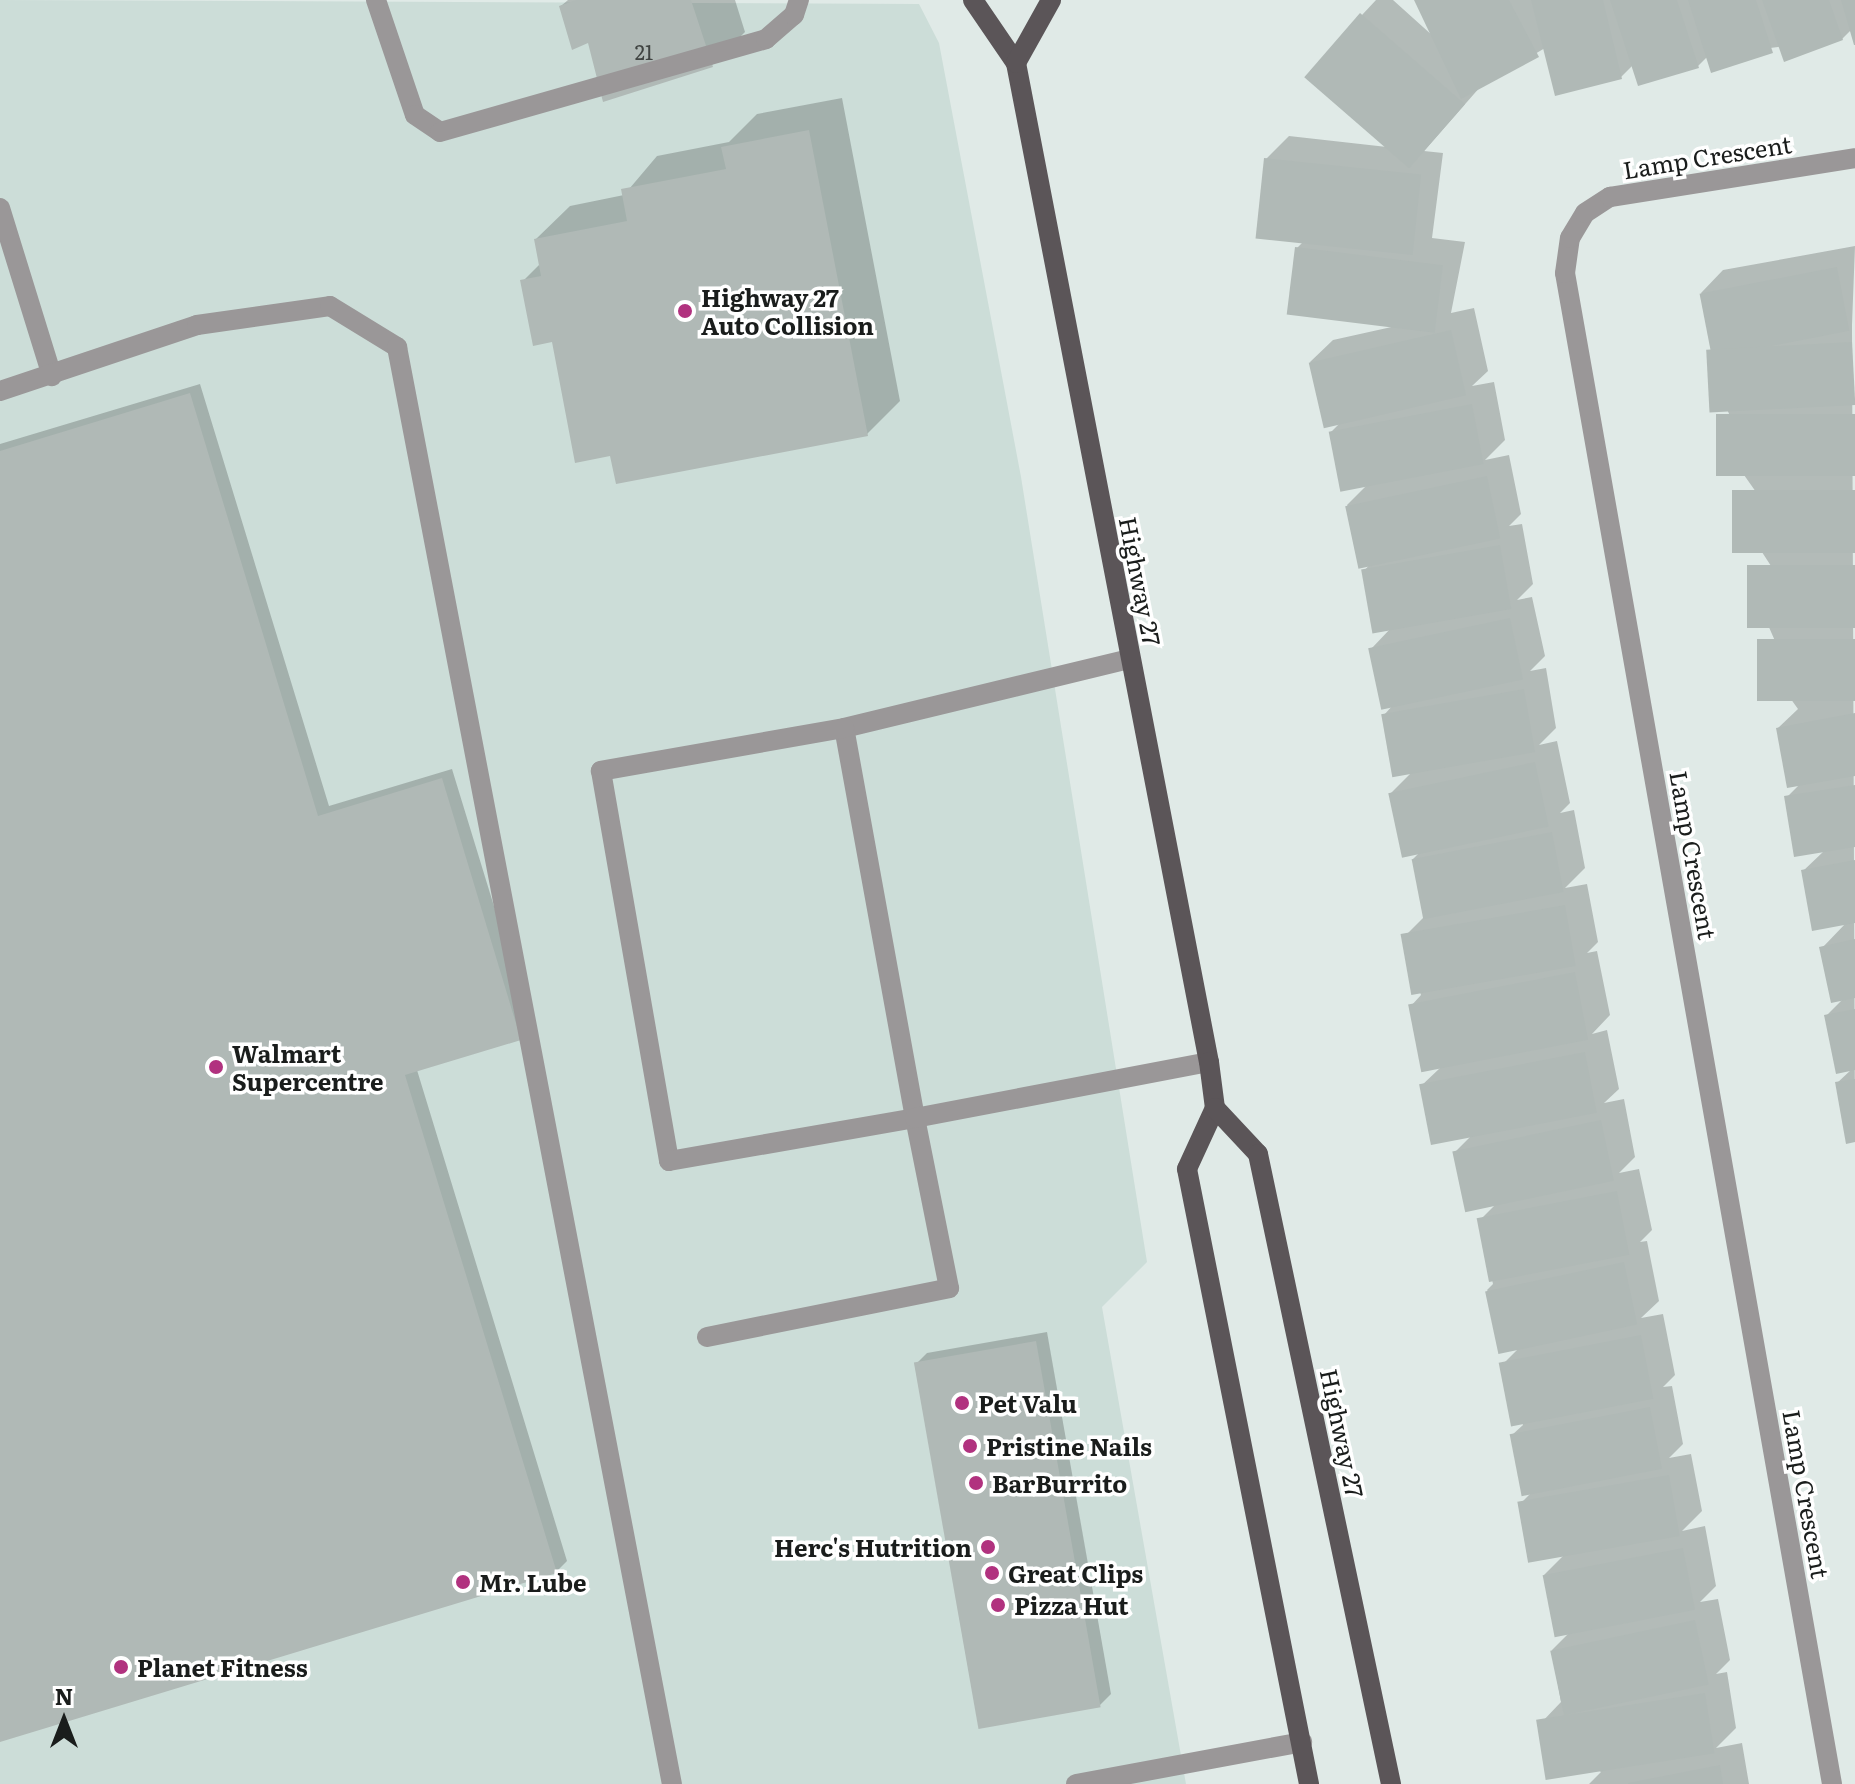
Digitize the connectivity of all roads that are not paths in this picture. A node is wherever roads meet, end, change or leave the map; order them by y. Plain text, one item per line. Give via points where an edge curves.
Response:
1 (376, 0) edge
2 (799, 0) edge
3 (973, 0) edge
4 (1051, 0) edge
5 (1016, 63) junction
6 (1855, 158) edge
7 (0, 208) edge
8 (52, 376) junction
9 (0, 391) edge
10 (1130, 659) junction
11 (844, 728) junction
12 (1209, 1062) junction
13 (1215, 1108) junction
14 (915, 1118) junction
15 (707, 1337) dead end
16 (1302, 1742) junction
17 (672, 1784) edge
18 (1076, 1784) edge
19 (1309, 1784) edge
20 (1391, 1784) edge
21 (1832, 1784) edge

1 - 2 street via 415,115 440,132 766,39 794,15
3 - 5 main road, Highway 27
4 - 5 main road
5 - 10 main road, Highway 27
6 - 21 street, Lamp Crescent via 1610,197 1585,213 1570,238 1565,273
7 - 8 street
8 - 9 street
8 - 17 street via 197,325 330,306 397,347
10 - 11 street
10 - 12 main road, Highway 27
11 - 14 street
11 - 14 street via 601,771 669,1161
12 - 13 main road, Highway 27
12 - 14 street
13 - 16 main road via 1187,1169
13 - 20 main road, Highway 27 via 1258,1154
14 - 15 street via 949,1288
16 - 18 street
16 - 19 main road

